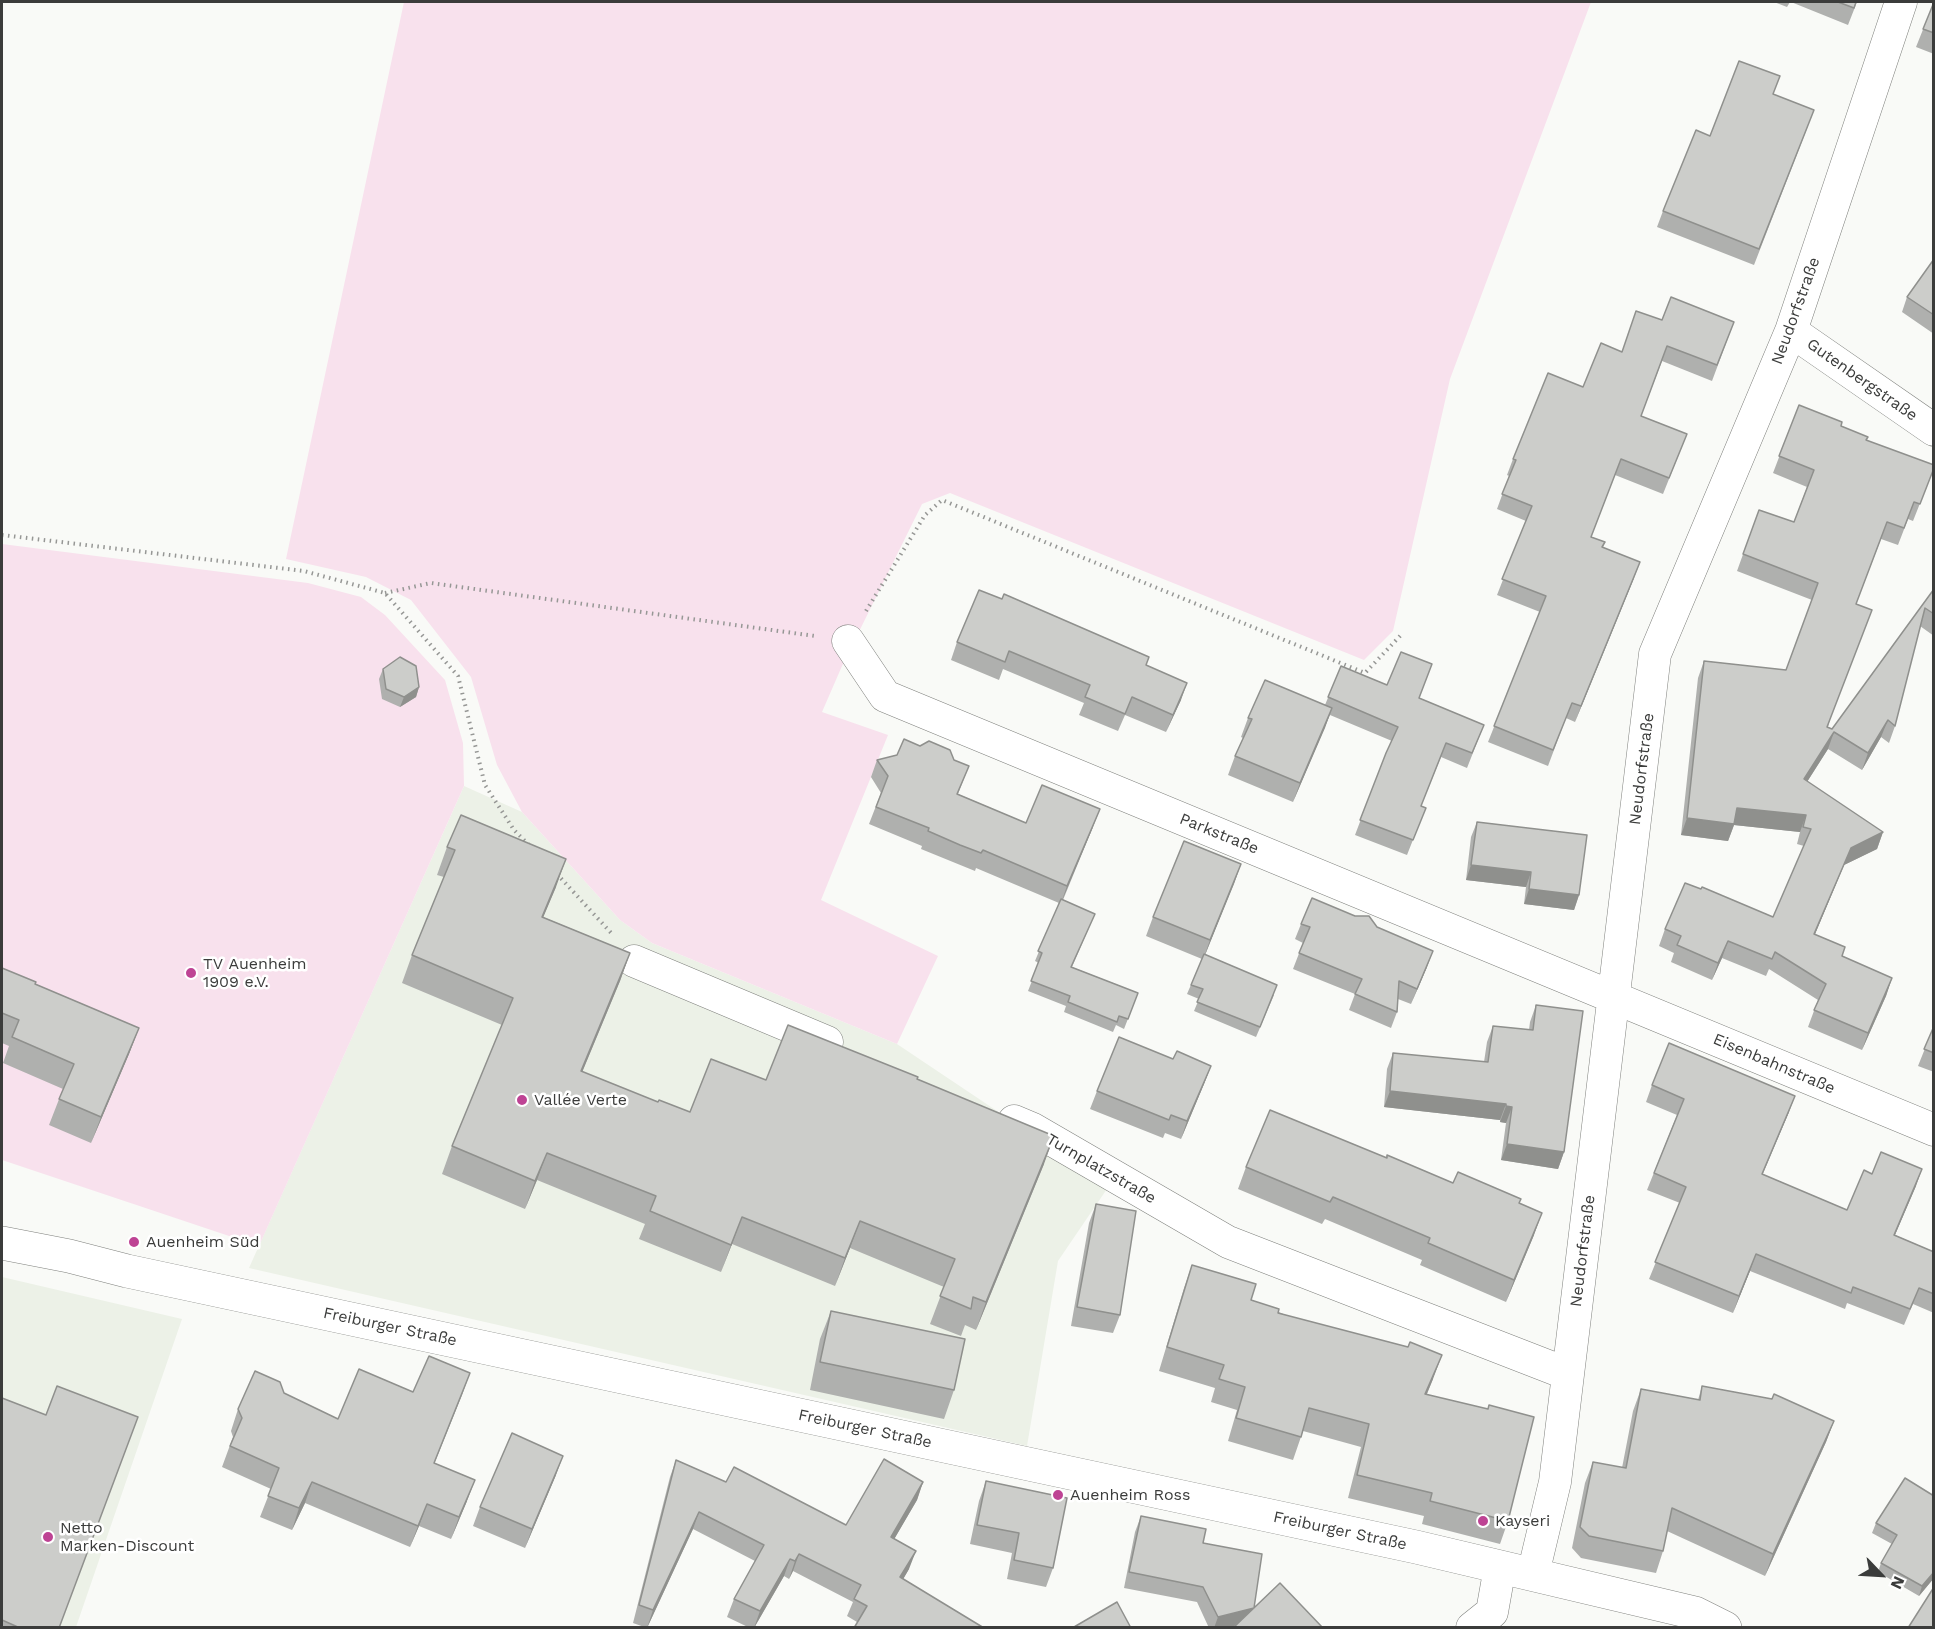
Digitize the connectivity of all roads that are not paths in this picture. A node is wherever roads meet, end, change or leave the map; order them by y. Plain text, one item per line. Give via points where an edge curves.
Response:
1 (1901, 2) edge
2 (1791, 331) junction
3 (1934, 430) edge
4 (848, 641) road end
5 (634, 961) road end
6 (1614, 997) junction
7 (849, 1052) edge
8 (990, 1111) edge
9 (1934, 1130) edge
10 (2, 1244) edge
11 (1568, 1374) junction
12 (1500, 1567) junction
13 (1533, 1574) junction
14 (1472, 1628) edge
15 (1725, 1628) edge

1 - 2 street, Neudorfstraße
2 - 3 street, Gutenbergstraße
2 - 6 street, Neudorfstraße via 1655,654
4 - 6 street, Parkstraße via 885,696
5 - 7 street
6 - 9 street, Eisenbahnstraße
6 - 11 street, Neudorfstraße
8 - 11 street, Turnplatzstraße via 1033,1129 1228,1242
10 - 12 street, Freiburger Straße
11 - 13 street, Neudorfstraße via 1555,1482
12 - 13 street, Freiburger Straße
12 - 14 street via 1492,1612
13 - 15 street, Freiburger Straße via 1695,1613

